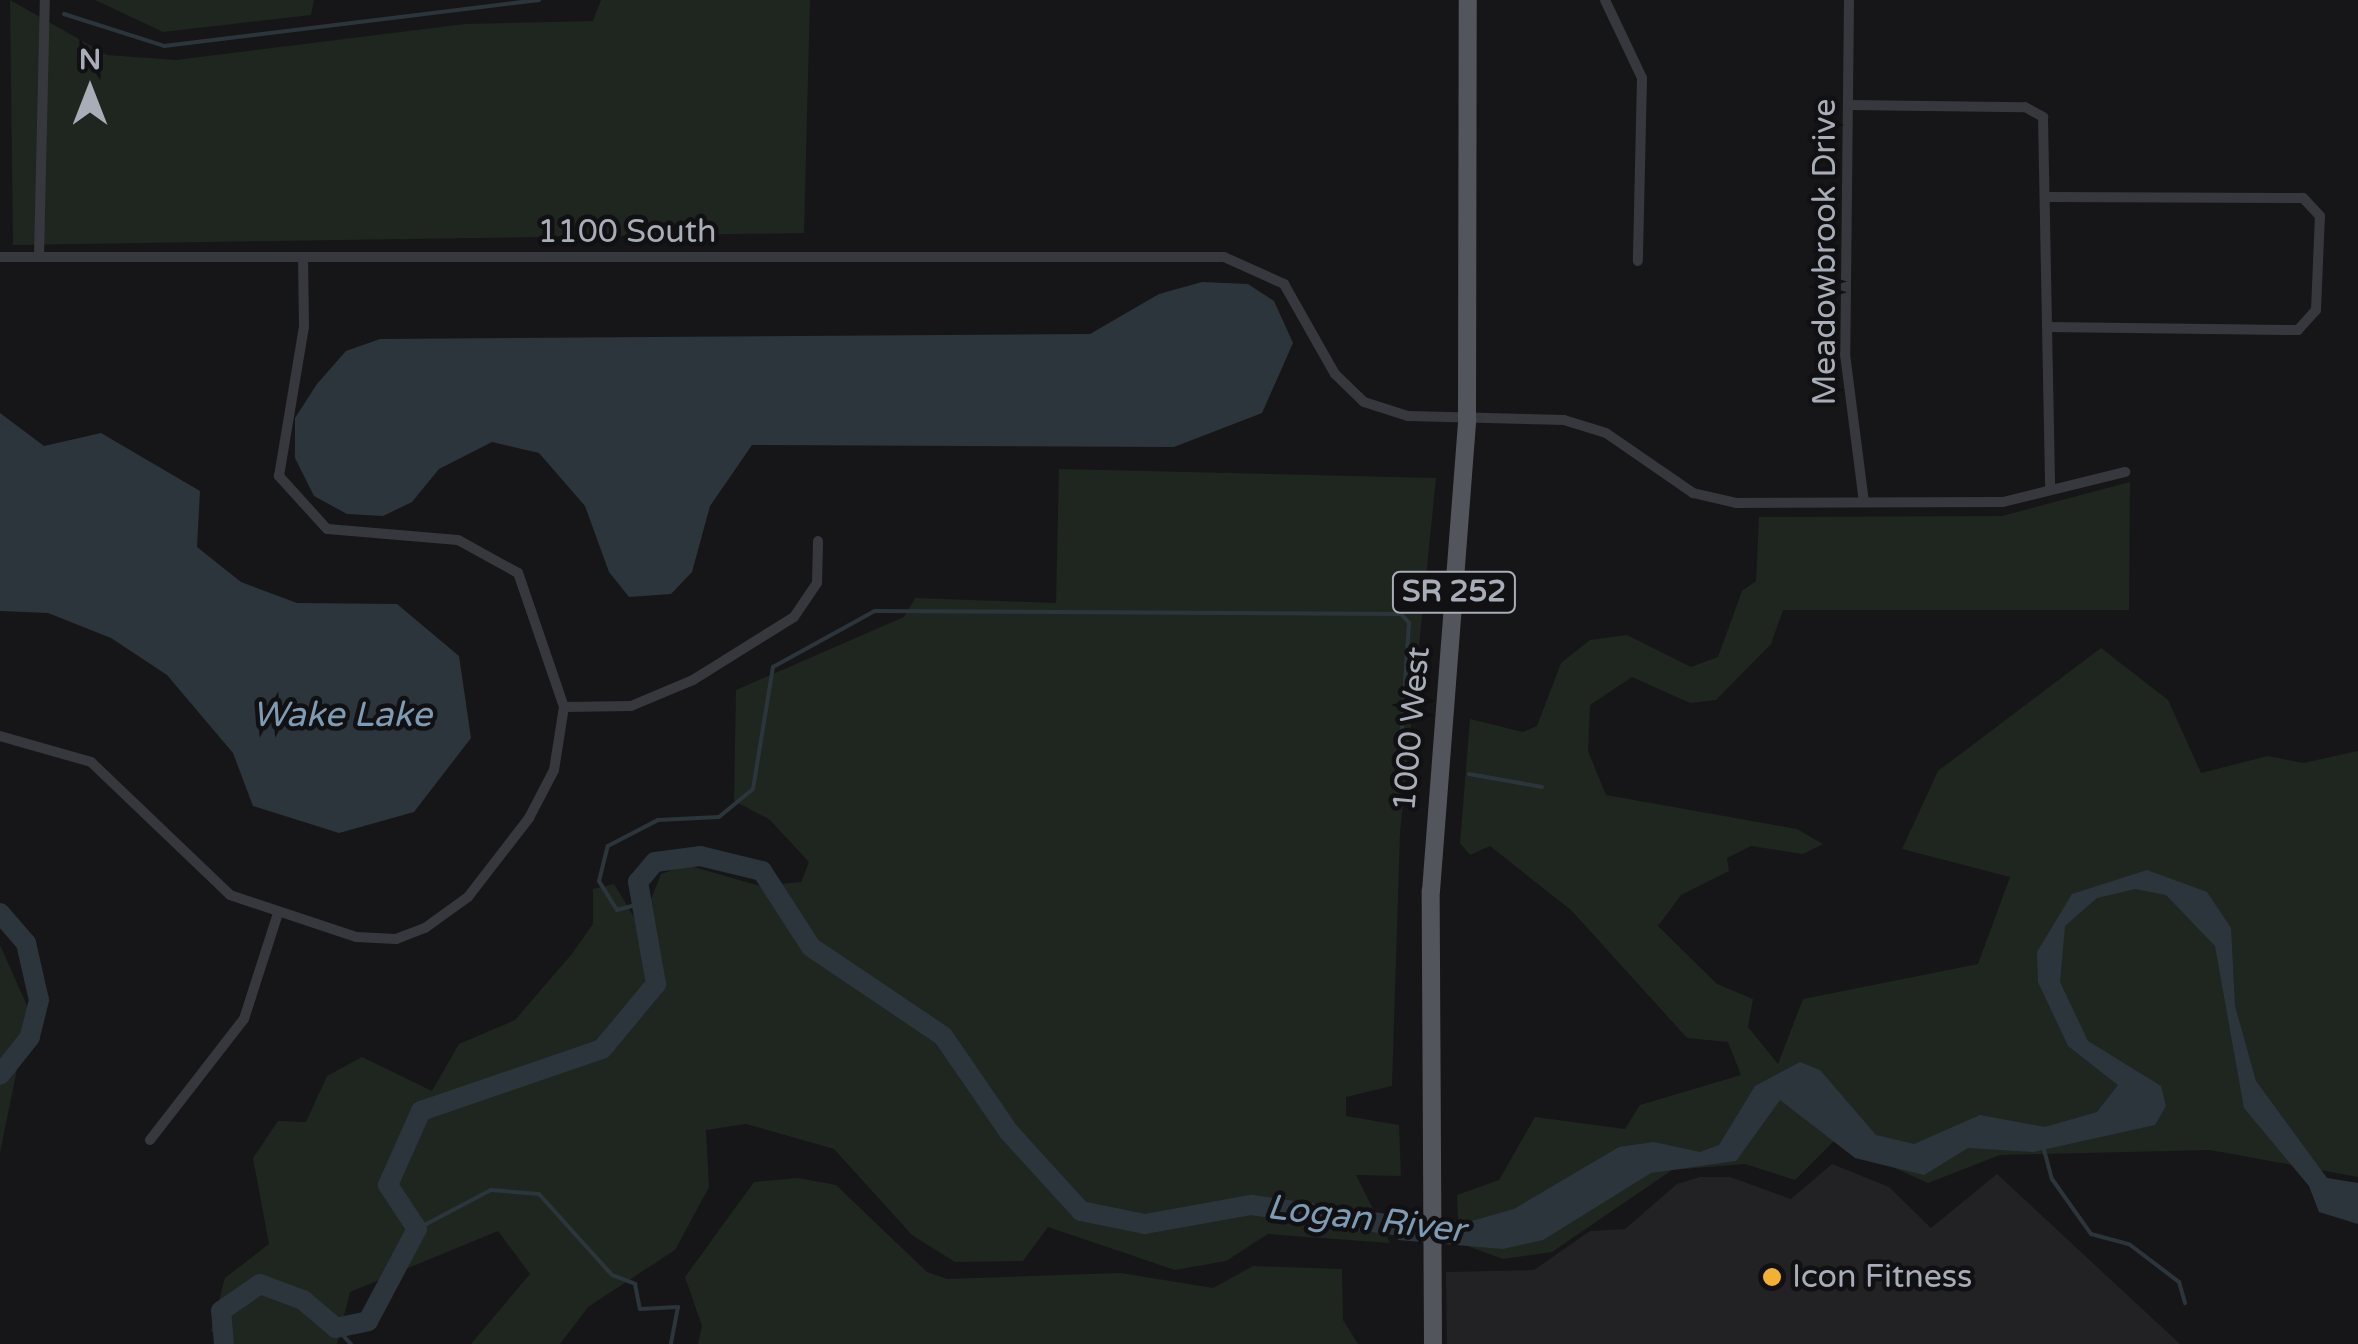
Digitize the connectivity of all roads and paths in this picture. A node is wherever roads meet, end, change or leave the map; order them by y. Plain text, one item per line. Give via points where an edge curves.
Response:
1 (45, 0) edge
2 (1468, 0) edge
3 (1605, 0) edge
4 (1849, 0) edge
5 (1849, 106) junction
6 (2050, 197) junction
7 (0, 257) edge
8 (40, 257) junction
9 (303, 257) junction
10 (1638, 261) dead end
11 (2047, 327) junction
12 (1467, 418) junction
13 (2125, 472) dead end
14 (2050, 490) junction
15 (1864, 502) junction
16 (818, 542) dead end
17 (564, 707) junction
18 (0, 736) edge
19 (277, 916) junction
20 (150, 1140) dead end
21 (1433, 1344) edge

1 - 8 street
2 - 12 main road, 1000 West / SR 252
3 - 10 street via 1642,78
4 - 5 street, Meadowbrook Drive
5 - 6 street via 2025,107 2043,117 2050,140
5 - 15 street, Meadowbrook Drive via 1845,354
6 - 11 street
6 - 11 street via 2304,198 2320,216 2316,310 2298,330
7 - 8 street, 1100 South
8 - 9 street, 1100 South
9 - 12 street, 1100 South via 1254,263 1306,310 1335,374 1364,402 1408,416
9 - 17 street via 298,380 279,446 279,476 327,529 458,540 494,553 518,573 540,620
11 - 14 street
12 - 15 street via 1592,428 1692,493 1736,503
12 - 21 main road, 1000 West / SR 252 via 1435,805
13 - 14 street
14 - 15 street via 2003,502
16 - 17 street via 817,582 794,617 693,680 631,706
17 - 19 street via 554,770 529,818 454,907 396,939
18 - 19 street via 90,762 135,796 199,871
19 - 20 street via 244,1019

